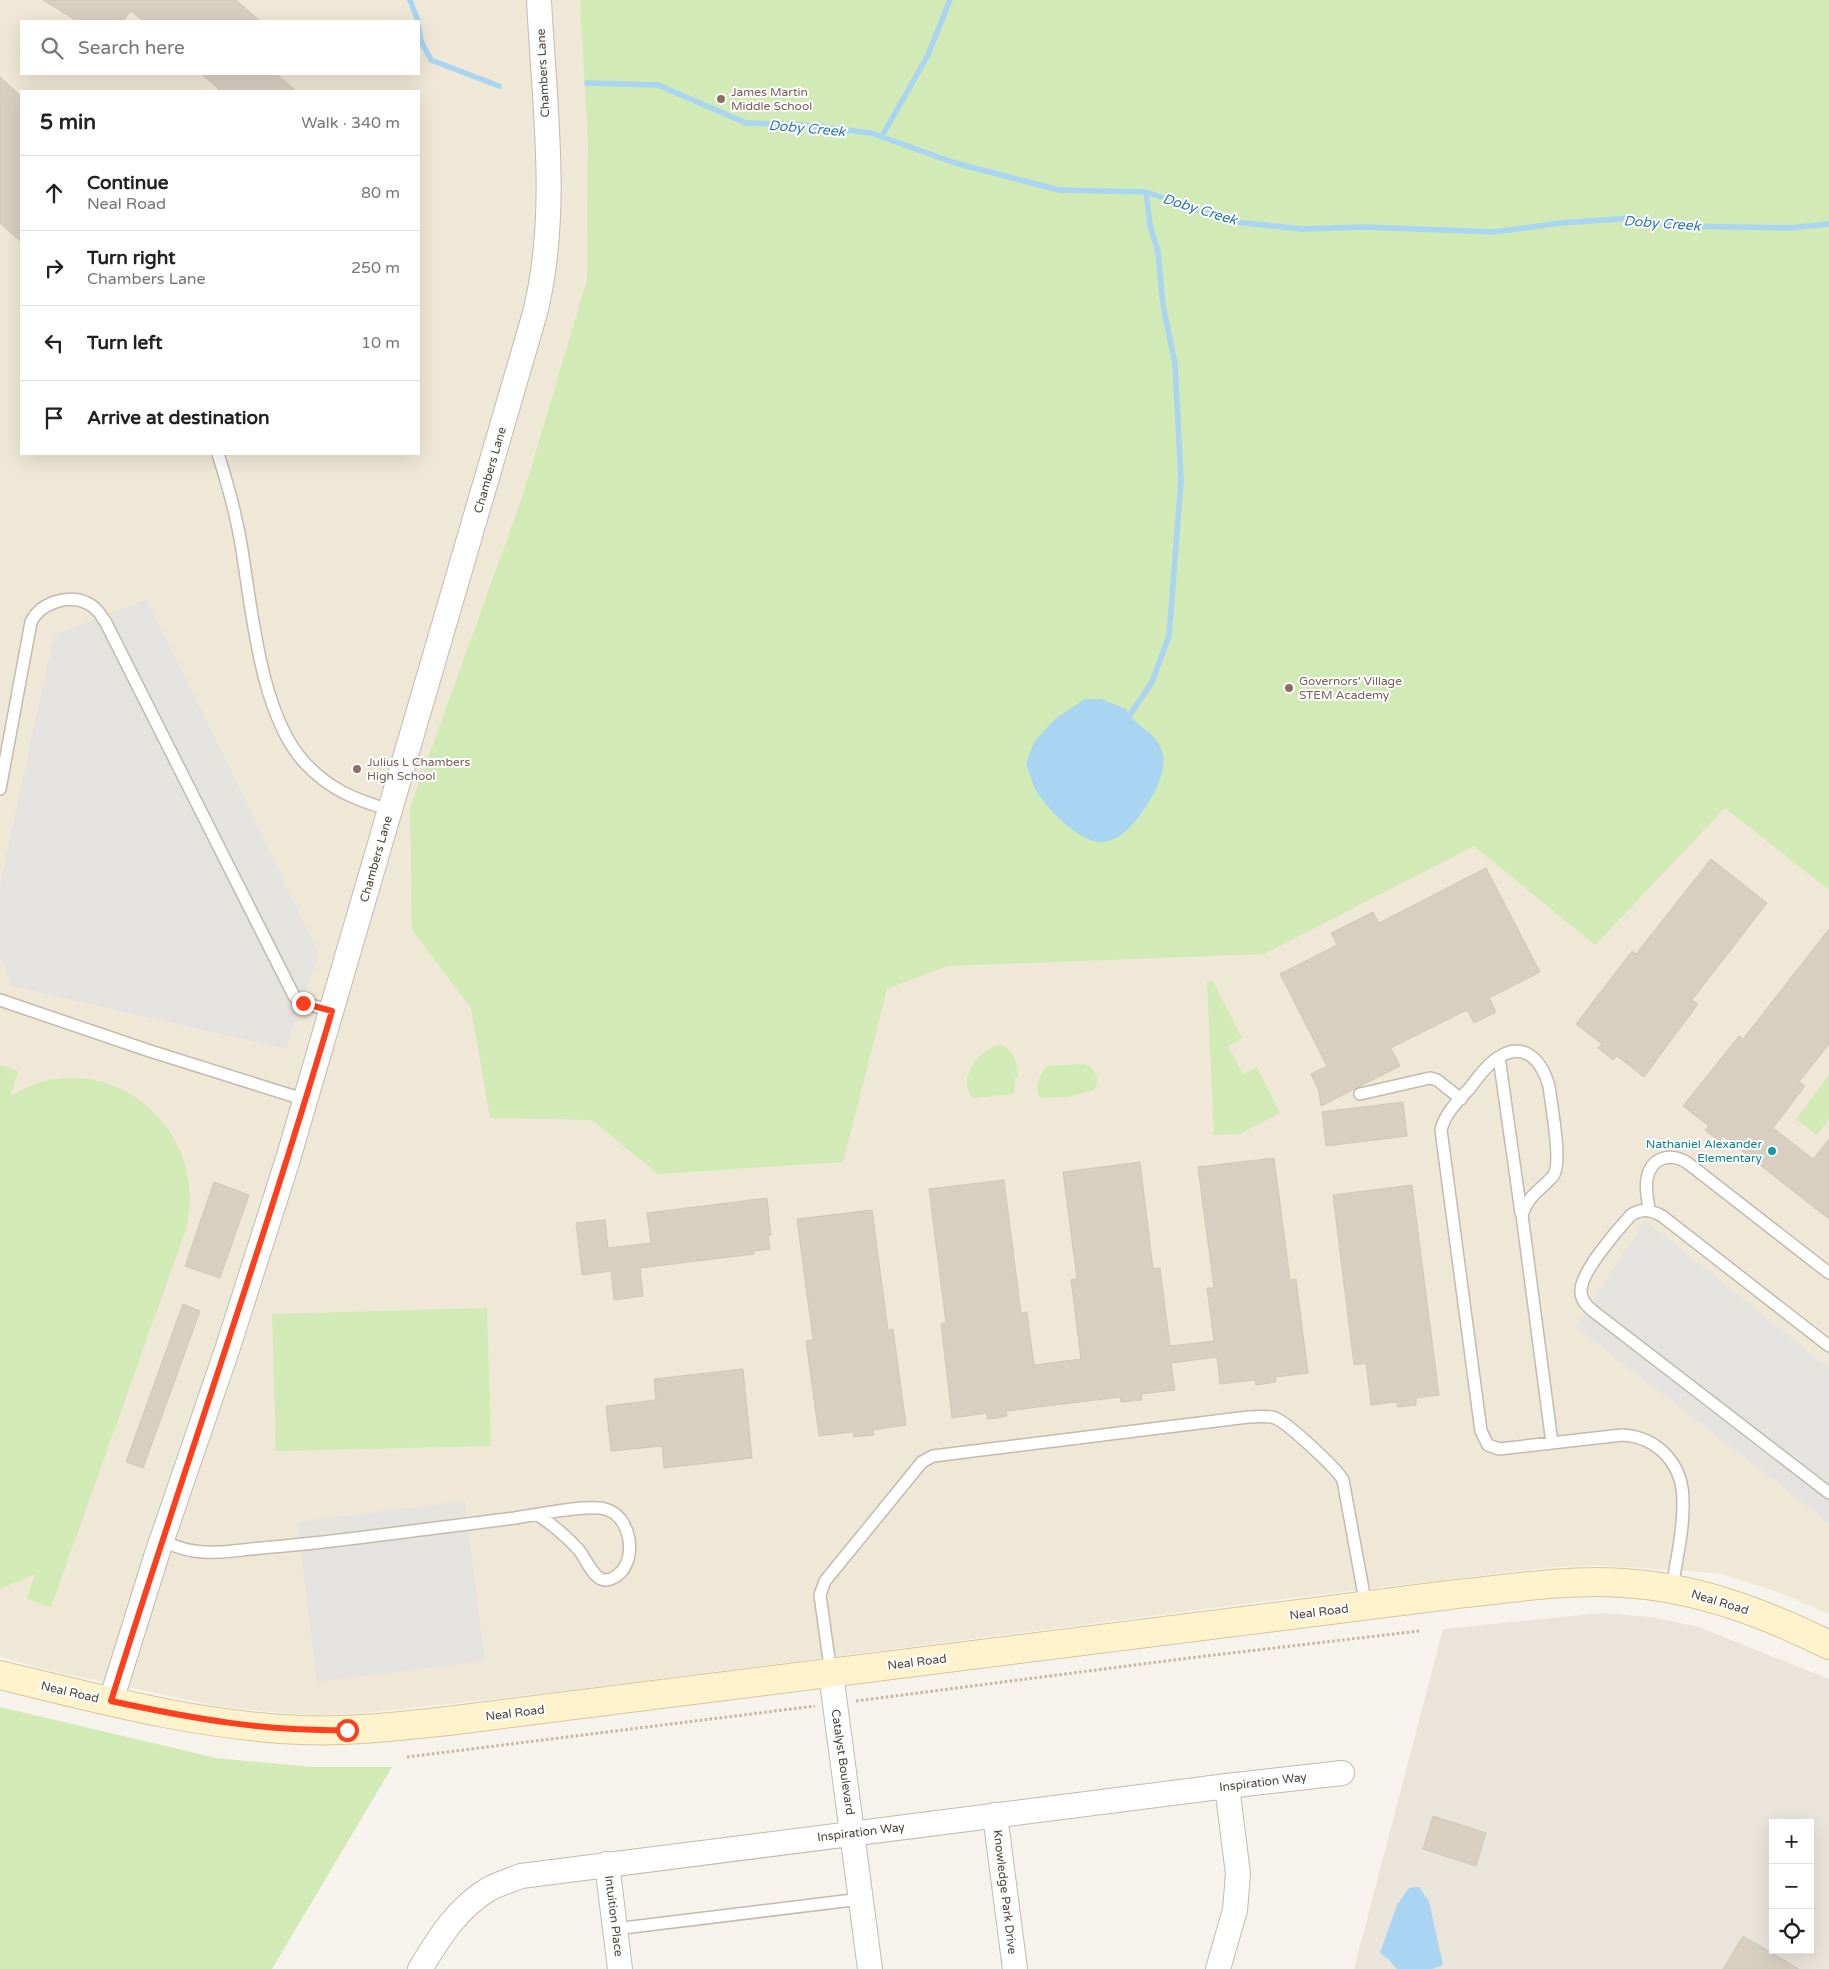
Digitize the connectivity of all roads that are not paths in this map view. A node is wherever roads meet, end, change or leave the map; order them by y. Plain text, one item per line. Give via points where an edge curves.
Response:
1 (539, 0) edge
2 (218, 455) edge
3 (0, 789) edge
4 (390, 810) junction
5 (0, 1000) edge
6 (332, 1011) junction
7 (1499, 1056) junction
8 (1360, 1094) dead end
9 (1461, 1099) junction
10 (306, 1100) junction
11 (1649, 1210) junction
12 (1522, 1225) junction
13 (1829, 1273) edge
14 (1829, 1346) edge
15 (1552, 1442) junction
16 (1829, 1494) edge
17 (538, 1515) junction
18 (162, 1540) junction
19 (1672, 1589) junction
20 (1366, 1606) junction
21 (1829, 1645) edge
22 (831, 1674) junction
23 (0, 1675) edge
24 (111, 1701) junction
25 (1342, 1773) dead end
26 (1227, 1786) junction
27 (995, 1815) junction
28 (852, 1833) junction
29 (607, 1864) junction
30 (861, 1899) junction
31 (615, 1929) junction
32 (420, 1969) edge
33 (620, 1969) edge
34 (870, 1969) edge
35 (1015, 1969) edge
36 (1218, 1969) edge

1 - 4 street, Chambers Lane via 549,216 540,292
2 - 4 lane via 242,547 261,657 280,724 304,763 328,784 350,797
3 - 6 lane via 31,622 39,610 53,603 86,602 106,623 294,996 300,1002
4 - 6 street, Chambers Lane
5 - 10 lane
6 - 10 street, Chambers Lane
7 - 9 lane
7 - 12 lane
7 - 12 lane via 1514,1051 1531,1055 1542,1067 1549,1086 1558,1160 1554,1175 1528,1199
8 - 9 lane via 1430,1078
9 - 15 lane via 1443,1122 1441,1137 1481,1431 1488,1445 1499,1449
10 - 18 street, Chambers Lane via 228,1347
11 - 13 lane via 1647,1176 1663,1159 1677,1157
11 - 14 lane via 1662,1216
11 - 16 lane via 1631,1215 1588,1271 1581,1285 1585,1303
12 - 15 lane
15 - 19 lane via 1634,1436 1650,1442 1666,1455 1678,1476 1683,1499
17 - 17 lane via 596,1508 613,1512 626,1530 630,1543 623,1570 606,1580 598,1577 579,1550
17 - 18 lane via 294,1546 216,1552 189,1550
18 - 24 street, Chambers Lane
19 - 20 street, Neal Road via 1624,1583 1575,1583
19 - 21 street, Neal Road via 1737,1606
20 - 22 street, Neal Road
20 - 22 lane via 1343,1480 1336,1470 1275,1418 1248,1417 943,1455 922,1462 825,1580 820,1595
22 - 24 street, Neal Road via 448,1721 347,1730 242,1726
22 - 28 street, Catalyst Boulevard
23 - 24 street, Neal Road
25 - 26 street, Inspiration Way
26 - 27 street, Inspiration Way
26 - 36 street via 1238,1874 1235,1910
27 - 28 street, Inspiration Way
27 - 35 street, Knowledge Park Drive
28 - 29 street, Inspiration Way
28 - 30 street, Catalyst Boulevard
29 - 31 street, Intuition Place
29 - 32 street, Inspiration Way via 521,1876 489,1889 461,1910 439,1937
30 - 31 lane
30 - 34 street, Catalyst Boulevard
31 - 33 street, Intuition Place

